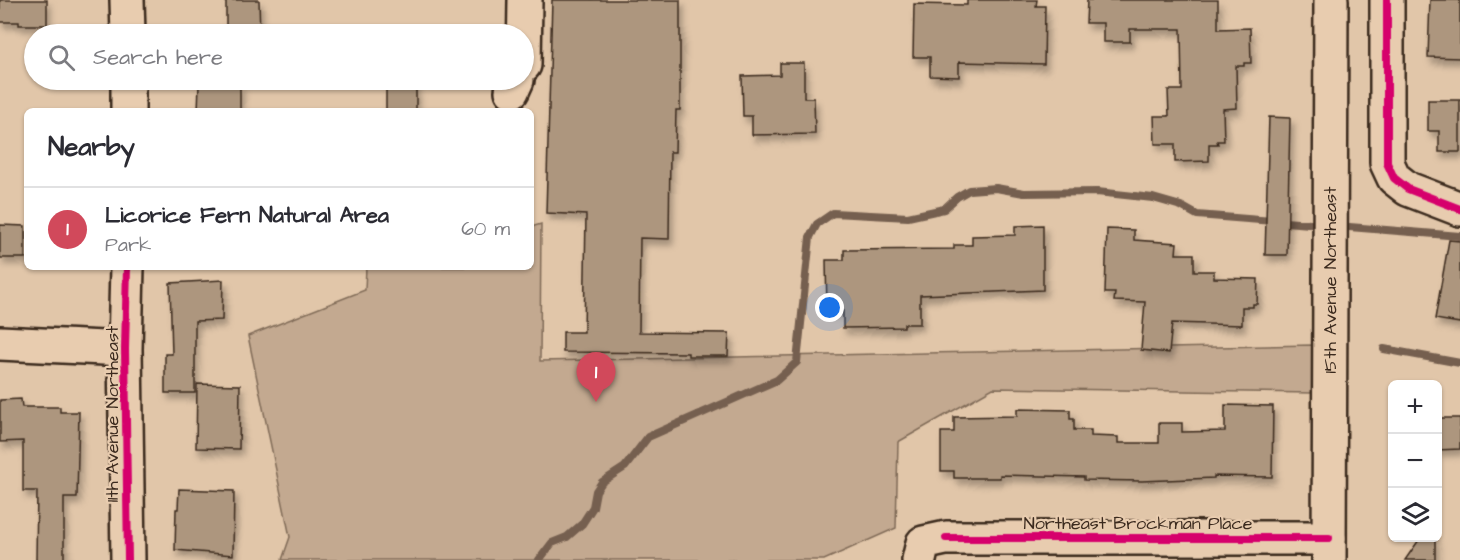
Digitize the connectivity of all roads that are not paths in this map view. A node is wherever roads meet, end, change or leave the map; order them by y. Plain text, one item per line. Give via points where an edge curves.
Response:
1 (127, 0) edge
2 (525, 0) edge
3 (1331, 0) edge
4 (1388, 0) edge
5 (128, 24) edge
6 (523, 24) edge
7 (128, 90) edge
8 (128, 108) edge
9 (1460, 209) edge
10 (127, 270) edge
11 (0, 344) edge
12 (126, 349) junction
13 (1082, 549) edge
14 (1329, 549) edge
15 (128, 560) edge
16 (919, 560) edge

1 - 5 street
2 - 6 street
3 - 14 street, 15th Avenue Northeast
4 - 9 street via 1387,163 1394,178 1408,189
7 - 8 street
10 - 12 street, 11th Avenue Northeast
11 - 12 street
12 - 15 street, 11th Avenue Northeast
13 - 14 street, Northeast Brockman Place
13 - 16 street, Northeast Brockman Place via 946,538 923,543

